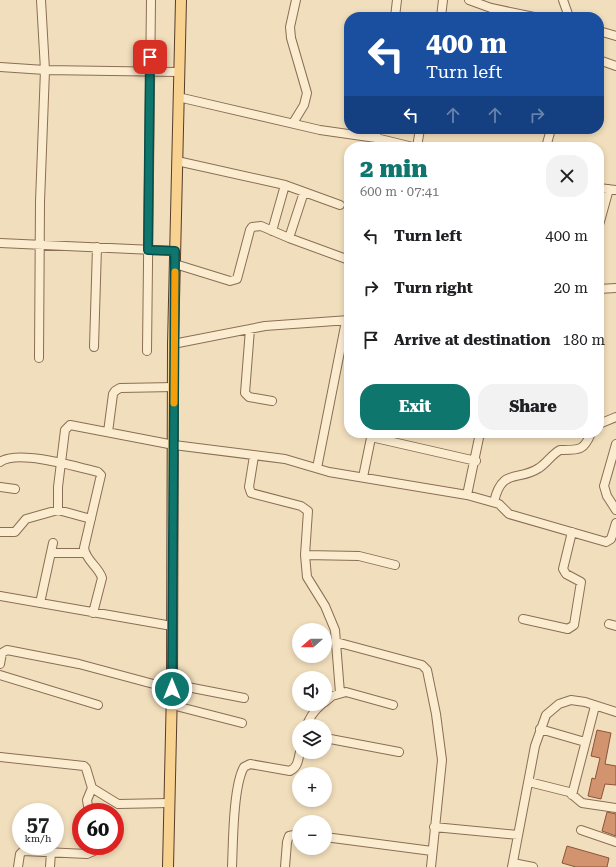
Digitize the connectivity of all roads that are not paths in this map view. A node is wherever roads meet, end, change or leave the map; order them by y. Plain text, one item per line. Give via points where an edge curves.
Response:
1 (41, 0) edge
2 (151, 0) edge
3 (181, 0) edge
4 (296, 0) edge
5 (397, 0) edge
6 (443, 0) edge
7 (469, 0) edge
8 (563, 0) edge
9 (396, 12) edge
10 (442, 12) edge
11 (510, 12) edge
12 (567, 12) edge
13 (604, 32) edge
14 (616, 36) edge
15 (604, 62) edge
16 (616, 66) edge
17 (0, 67) edge
18 (45, 70) junction
19 (150, 72) junction
20 (178, 72) junction
21 (178, 97) junction
22 (293, 123) junction
23 (344, 133) edge
24 (348, 134) edge
25 (376, 134) edge
26 (376, 138) junction
27 (392, 142) edge
28 (177, 161) junction
29 (285, 185) junction
30 (613, 189) edge
31 (304, 192) junction
32 (340, 205) dead end
33 (604, 212) edge
34 (272, 231) junction
35 (289, 238) junction
36 (0, 243) edge
37 (40, 244) junction
38 (97, 247) junction
39 (148, 250) junction
40 (175, 251) junction
41 (344, 258) edge
42 (175, 264) junction
43 (604, 288) edge
44 (616, 288) edge
45 (344, 320) edge
46 (250, 329) junction
47 (344, 339) edge
48 (174, 344) junction
49 (94, 346) dead end
50 (148, 351) dead end
51 (39, 358) dead end
52 (174, 387) junction
53 (272, 401) dead end
54 (616, 417) edge
55 (604, 421) edge
56 (108, 432) junction
57 (371, 438) edge
58 (384, 438) edge
59 (479, 438) edge
60 (589, 438) edge
61 (616, 444) edge
62 (174, 445) junction
63 (254, 456) junction
64 (476, 461) junction
65 (0, 462) edge
66 (61, 463) junction
67 (317, 468) junction
68 (363, 477) junction
69 (0, 487) edge
70 (15, 489) dead end
71 (467, 495) junction
72 (494, 502) junction
73 (58, 510) junction
74 (616, 510) edge
75 (91, 519) junction
76 (616, 523) edge
77 (0, 532) edge
78 (572, 532) junction
79 (53, 543) dead end
80 (51, 552) junction
81 (85, 553) junction
82 (305, 555) junction
83 (395, 564) dead end
84 (0, 596) edge
85 (40, 603) junction
86 (93, 613) junction
87 (524, 619) dead end
88 (172, 626) junction
89 (336, 642) junction
90 (0, 664) edge
91 (0, 675) edge
92 (172, 686) junction
93 (340, 693) junction
94 (244, 698) dead end
95 (332, 698) edge
96 (98, 705) dead end
97 (172, 705) junction
98 (393, 706) dead end
99 (595, 706) junction
100 (315, 711) edge
101 (616, 712) edge
102 (309, 719) edge
103 (242, 723) dead end
104 (540, 729) junction
105 (332, 739) edge
106 (585, 742) junction
107 (399, 752) dead end
108 (0, 757) edge
109 (299, 759) edge
110 (529, 782) junction
111 (92, 788) junction
112 (572, 794) junction
113 (88, 803) edge
114 (169, 803) junction
115 (616, 808) edge
116 (434, 827) junction
117 (581, 830) dead end
118 (518, 834) junction
119 (292, 836) edge
120 (332, 838) edge
121 (616, 842) edge
122 (432, 851) junction
123 (20, 855) edge
124 (51, 855) edge
125 (513, 865) edge
126 (18, 867) edge
127 (50, 867) edge
128 (168, 867) edge
129 (232, 867) edge
130 (286, 867) edge
131 (431, 867) edge
132 (533, 867) edge

1 - 18 street
2 - 19 street
3 - 20 main road
4 - 22 street via 290,27 291,38 308,93
5 - 9 street
6 - 10 street
7 - 11 street
8 - 12 street
13 - 14 street
15 - 16 street
17 - 18 street
18 - 19 street
18 - 37 street
19 - 20 street
19 - 39 street
20 - 21 main road
21 - 22 street
21 - 28 main road
22 - 23 street
24 - 26 street
25 - 26 street
26 - 27 street
28 - 29 street
28 - 40 main road
29 - 31 street
29 - 34 street
30 - 33 street
31 - 32 street
31 - 35 street
34 - 35 street
34 - 42 street via 261,226 252,227 239,277 234,280
35 - 41 street
36 - 37 street
37 - 38 street
37 - 51 street
38 - 39 street
38 - 49 street
39 - 40 street
39 - 50 street
40 - 42 main road
42 - 48 main road
43 - 44 street
45 - 46 street
46 - 48 street
46 - 53 street via 246,393 249,397
47 - 67 street
48 - 52 main road
52 - 56 street via 115,390
52 - 62 main road
54 - 55 street
56 - 62 street
56 - 66 street via 67,426
57 - 68 street
58 - 64 street
59 - 64 street
60 - 72 street via 579,450 560,450 535,471 516,475 500,485
61 - 74 street via 604,486
62 - 63 street
62 - 88 main road
63 - 67 street via 285,459
63 - 82 street via 249,487 251,493 301,506 308,511
64 - 71 street
65 - 66 street via 5,459 38,458
66 - 73 street
66 - 75 street via 98,472 101,475
67 - 68 street
68 - 71 street
69 - 70 street
71 - 72 street
72 - 78 street via 509,514
73 - 75 street
73 - 77 street via 26,519 15,532
75 - 81 street
76 - 78 street via 611,539 606,542
78 - 87 street via 563,569 566,574 581,582 574,625 568,629
79 - 80 street
80 - 81 street
80 - 85 street
81 - 86 street via 102,578
82 - 83 street via 359,556
82 - 89 street via 307,576 332,618
84 - 85 street
85 - 86 street
86 - 88 street
88 - 92 main road
89 - 93 street
89 - 116 street via 426,668 442,760
90 - 92 street via 2,653 7,650
91 - 96 street
92 - 94 street
92 - 97 main road
93 - 95 street
93 - 98 street via 346,692
97 - 103 street
97 - 114 main road
99 - 101 street
99 - 104 street via 576,700 559,704 546,715
99 - 106 street
100 - 102 street
104 - 106 street
104 - 110 street
105 - 107 street
106 - 112 street
108 - 111 street via 84,766
109 - 129 street via 295,769 290,771 248,764 242,769 233,827
110 - 112 street
110 - 118 street
111 - 113 street
111 - 114 street via 118,804
112 - 115 street via 582,803
114 - 128 main road
116 - 118 street
116 - 122 street
117 - 121 street
118 - 125 street
119 - 130 street via 287,842
120 - 122 street
122 - 131 street
123 - 126 street
124 - 127 street
125 - 132 street

